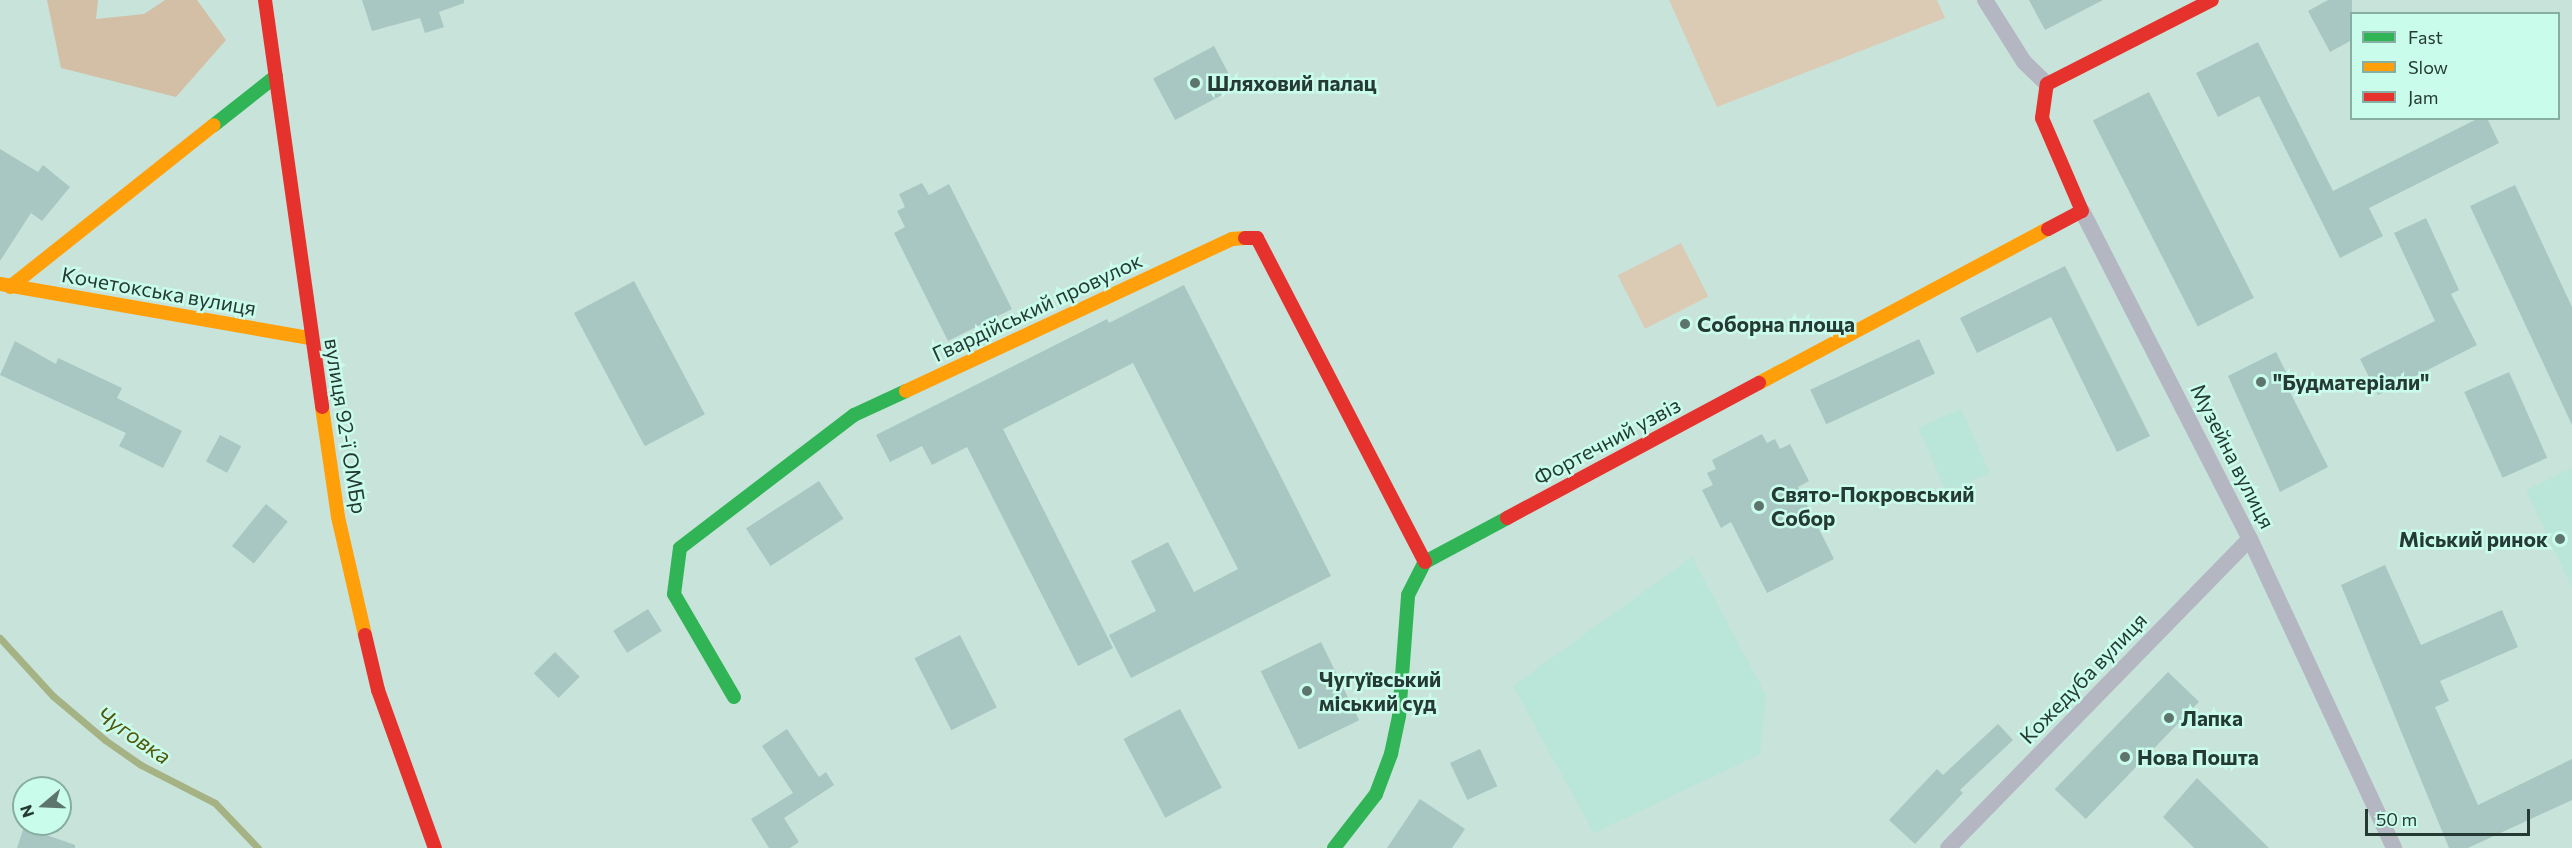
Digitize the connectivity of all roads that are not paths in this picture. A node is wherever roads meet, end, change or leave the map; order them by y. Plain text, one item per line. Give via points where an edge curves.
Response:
1 (265, 0) edge
2 (1985, 0) edge
3 (2212, 0) edge
4 (276, 76) junction
5 (2047, 84) junction
6 (2082, 211) junction
7 (5, 286) edge
8 (311, 338) junction
9 (2250, 539) junction
10 (1425, 562) junction
11 (734, 698) dead end
12 (435, 848) edge
13 (1334, 848) edge
14 (1948, 848) edge
15 (2394, 848) edge

1 - 4 main road, вулиця 92-ї ОМБр
2 - 5 street via 2024,62
3 - 5 main road
4 - 7 main road
4 - 8 main road, вулиця 92-ї ОМБр
5 - 6 main road, Музейна вулиця via 2042,118
6 - 9 street, Музейна вулиця
6 - 10 main road, Фортечний узвіз
7 - 8 main road, Кочетокська вулиця
8 - 12 main road, вулиця 92-ї ОМБр via 356,604 378,690
9 - 14 street, Кожедуба вулиця
9 - 15 street, Музейна вулиця
10 - 11 main road, Гвардійський провулок via 1257,238 1232,239 854,415 680,548 674,594
10 - 13 main road via 1408,595 1399,716 1390,754 1376,794

